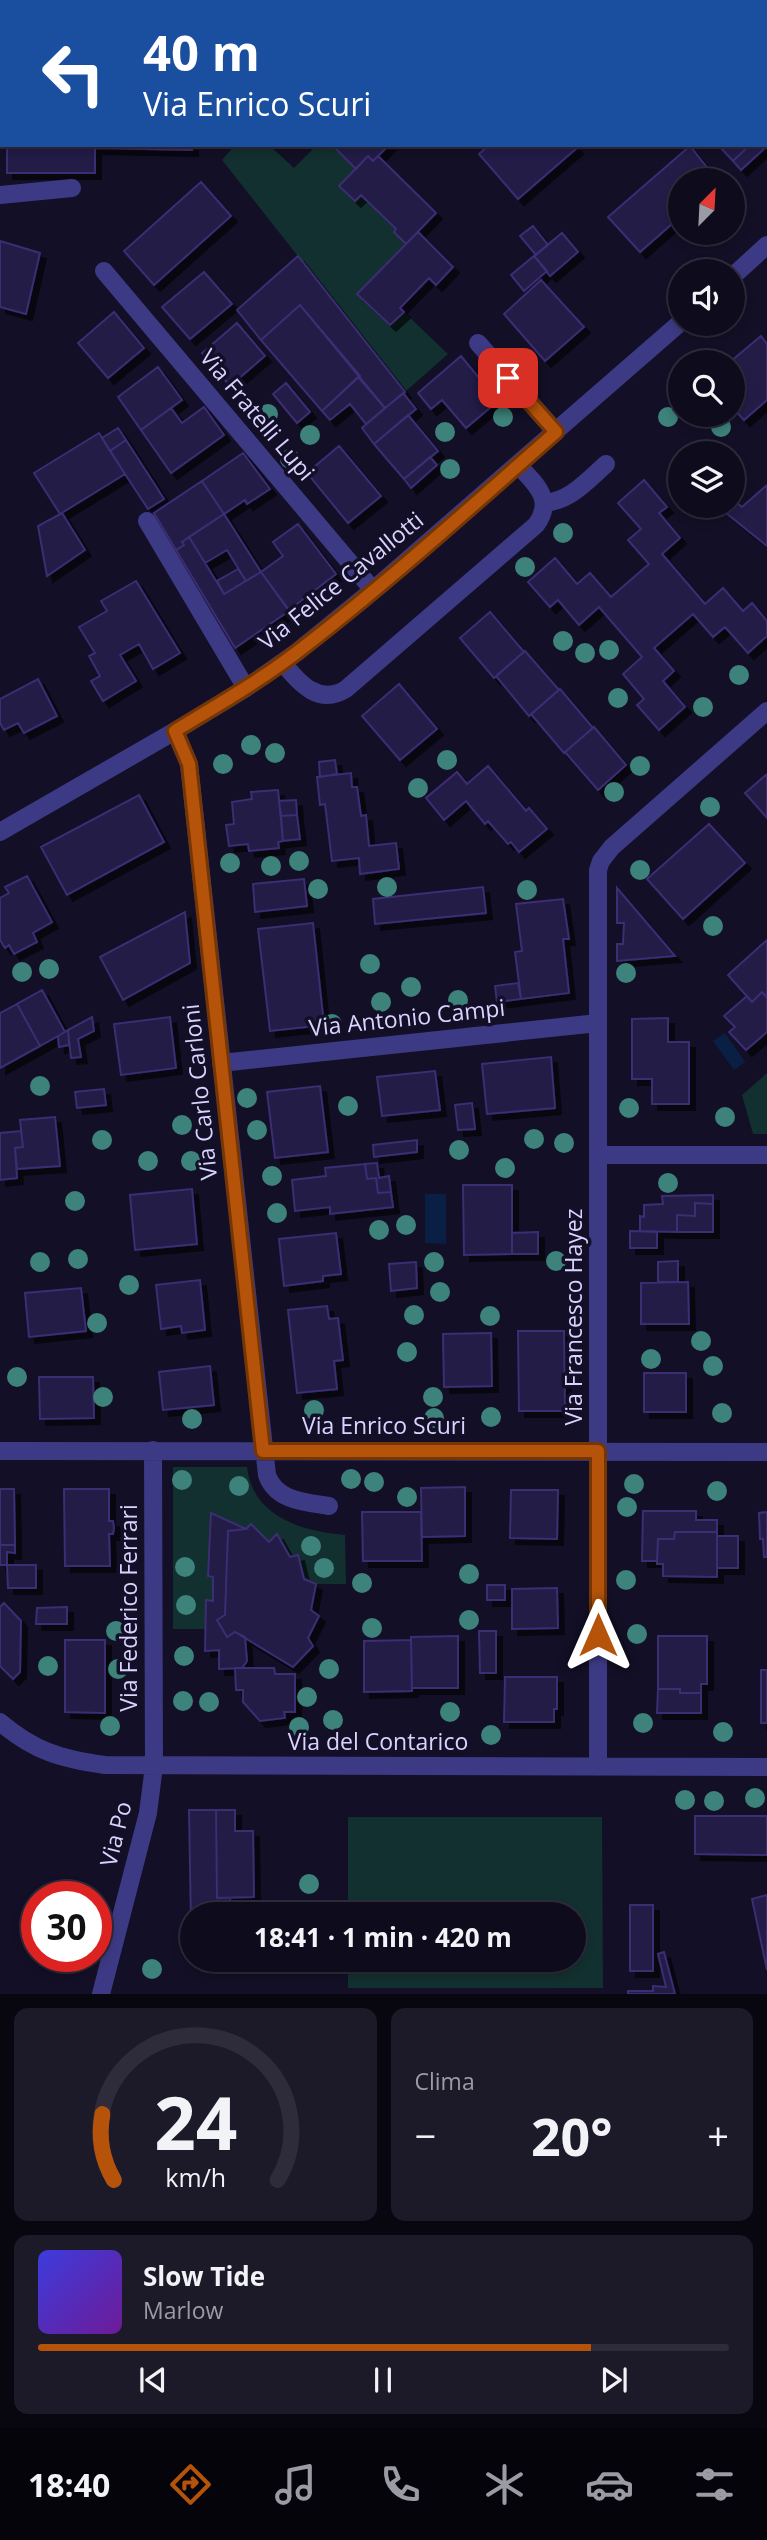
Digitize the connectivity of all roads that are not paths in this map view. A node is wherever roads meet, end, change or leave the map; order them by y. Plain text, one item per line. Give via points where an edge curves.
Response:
1 (72, 188) dead end
2 (0, 195) edge
3 (767, 245) edge
4 (745, 265) edge
5 (104, 271) dead end
6 (668, 333) edge
7 (478, 343) dead end
8 (556, 432) junction
9 (606, 464) dead end
10 (518, 465) junction
11 (544, 503) junction
12 (147, 521) dead end
13 (373, 590) junction
14 (283, 663) junction
15 (246, 688) junction
16 (767, 711) edge
17 (175, 731) junction
18 (0, 832) edge
19 (598, 1023) junction
20 (221, 1063) junction
21 (598, 1155) junction
22 (767, 1156) edge
23 (153, 1450) junction
24 (0, 1451) edge
25 (263, 1451) junction
26 (598, 1451) junction
27 (767, 1452) edge
28 (329, 1506) dead end
29 (0, 1722) edge
30 (154, 1766) junction
31 (598, 1767) junction
32 (767, 1767) edge
33 (101, 1994) edge

1 - 2 street
3 - 4 street
5 - 13 street, Via Fratelli Lupi
6 - 8 street, Via Felice Cavallotti
7 - 8 street
8 - 10 street, Via Felice Cavallotti
9 - 11 street via 568,497
10 - 11 street via 537,486
10 - 13 street, Via Felice Cavallotti
11 - 14 street via 536,525 346,689 330,696 311,691
12 - 15 street
13 - 14 street, Via Felice Cavallotti
14 - 15 street, Via Felice Cavallotti
15 - 17 street, Via Felice Cavallotti
16 - 19 street, Via Francesco Hayez via 601,861 597,879
17 - 18 street, Via Felice Cavallotti
17 - 20 street, Via Carlo Carloni via 189,764
19 - 20 street, Via Antonio Campi
19 - 21 street, Via Francesco Hayez
20 - 25 street, Via Carlo Carloni
21 - 22 street
21 - 26 street, Via Francesco Hayez
23 - 24 street, Via Enrico Scuri
23 - 25 street, Via Enrico Scuri
23 - 30 street, Via Federico Ferrari
25 - 26 street, Via Enrico Scuri
25 - 28 street, Via Carlo Carloni via 275,1490 294,1500
26 - 27 street, Via Enrico Scuri
26 - 31 street, Via Francesco Hayez
29 - 30 street, Via del Contarico via 27,1744 61,1758
30 - 31 street, Via del Contarico
30 - 33 street, Via Po via 148,1813
31 - 32 street, Via del Contarico

